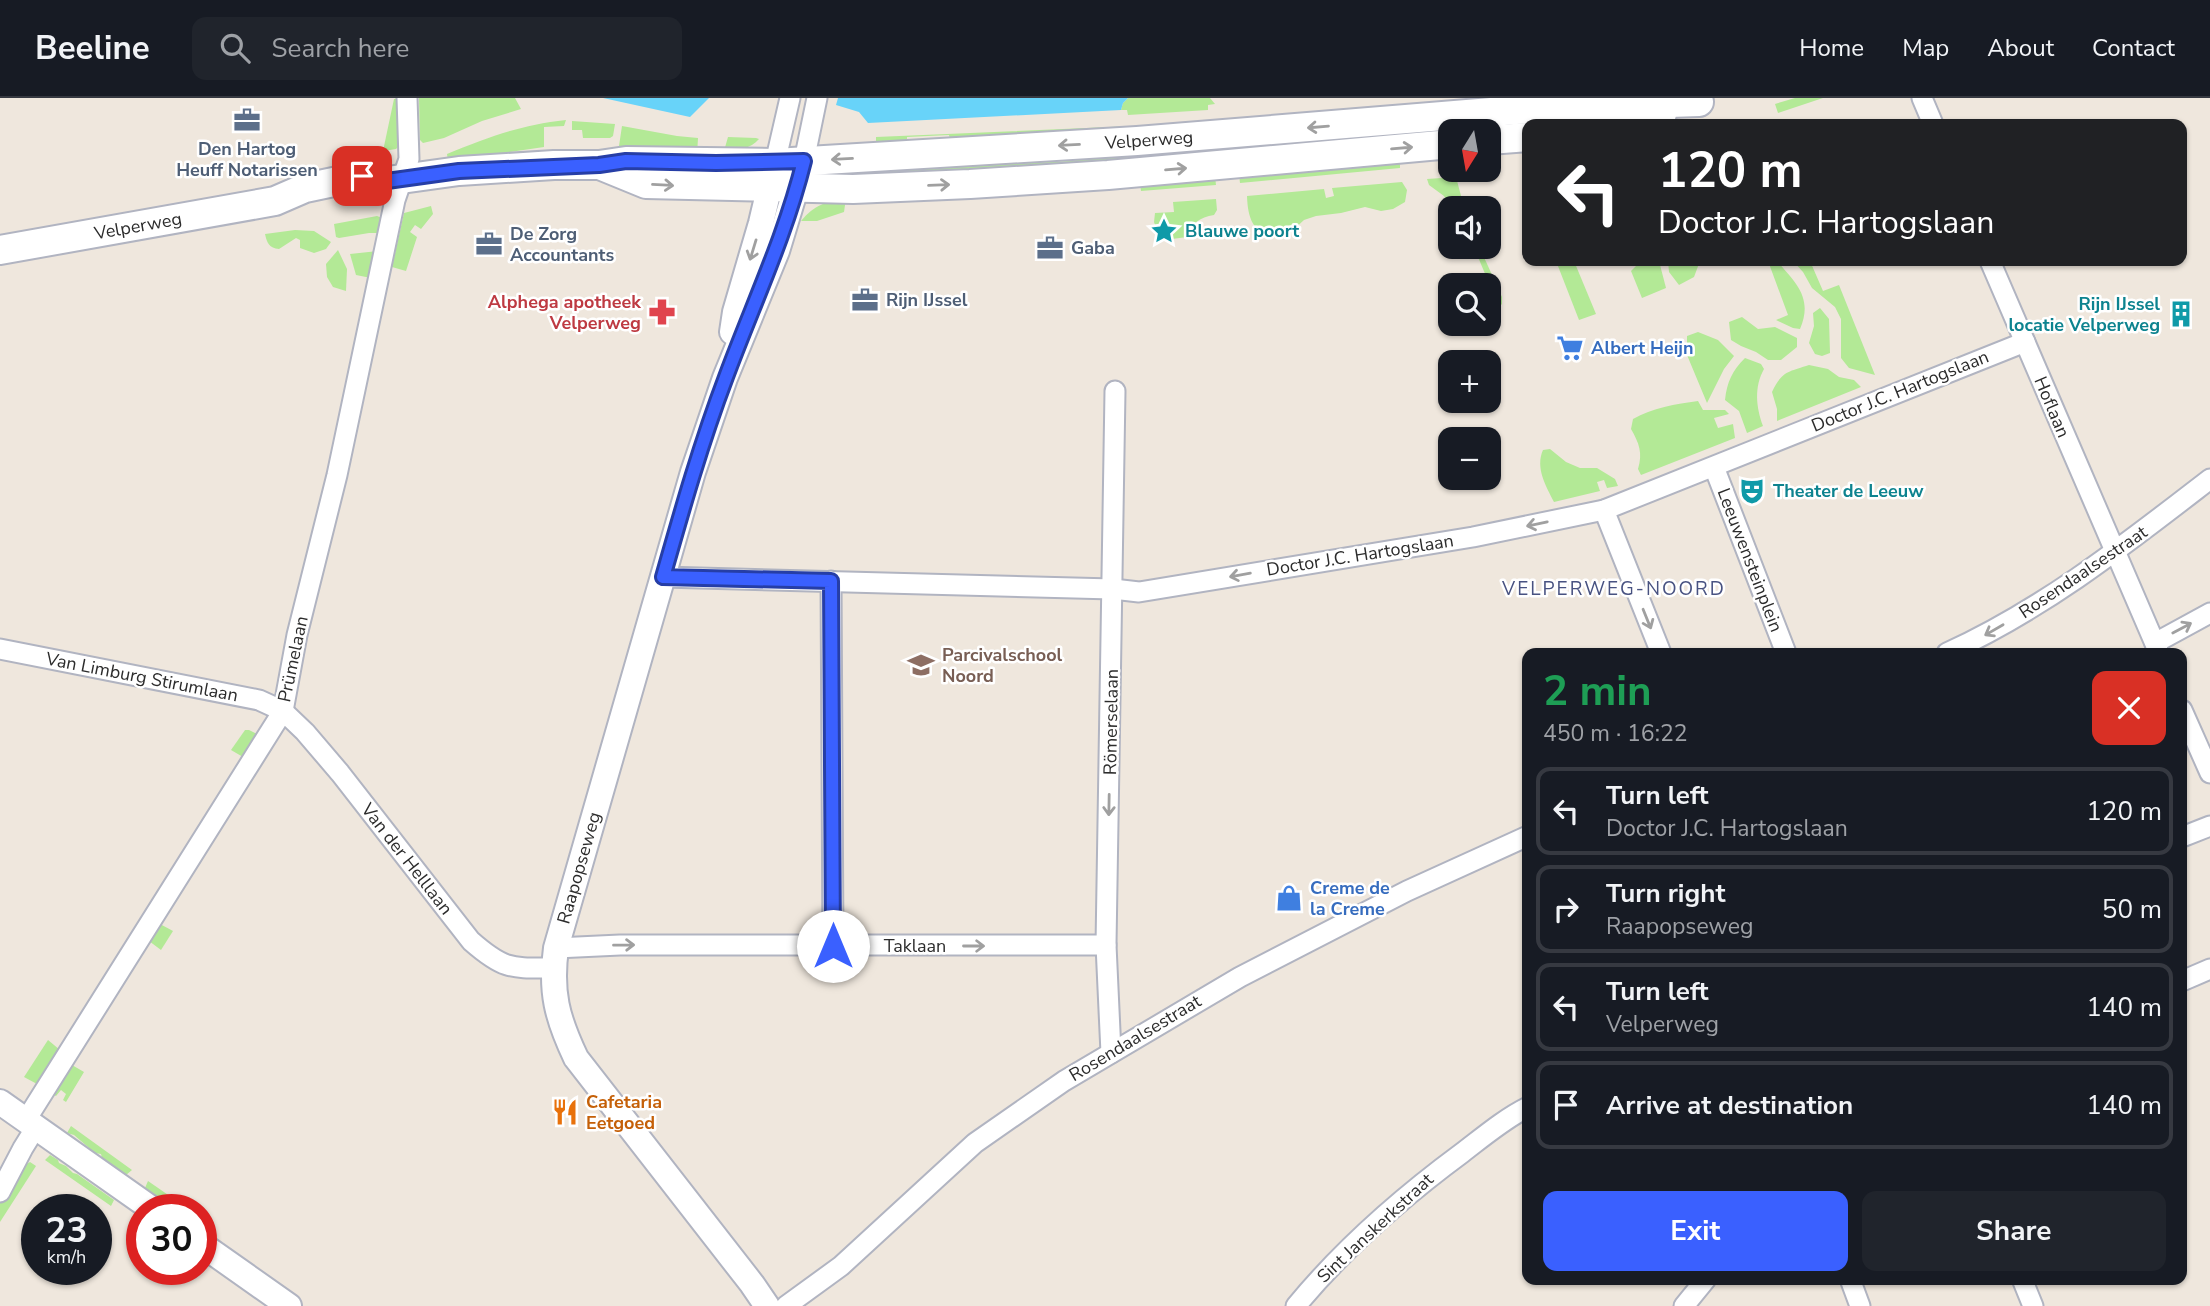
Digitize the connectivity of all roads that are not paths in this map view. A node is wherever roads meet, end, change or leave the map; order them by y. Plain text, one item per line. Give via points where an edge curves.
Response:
1 (407, 98) edge
2 (790, 98) edge
3 (817, 98) edge
4 (1922, 98) edge
5 (1703, 99) edge
6 (1470, 106) edge
7 (1647, 119) edge
8 (1931, 119) edge
9 (1522, 137) edge
10 (1502, 139) edge
11 (1438, 145) edge
12 (800, 174) junction
13 (772, 175) junction
14 (395, 180) junction
15 (0, 250) edge
16 (1992, 266) edge
17 (2025, 342) junction
18 (725, 378) junction
19 (1115, 391) dead end
20 (1714, 467) junction
21 (2210, 479) edge
22 (1604, 510) junction
23 (2115, 554) junction
24 (663, 577) junction
25 (831, 581) junction
26 (1113, 589) junction
27 (2210, 613) edge
28 (1659, 648) edge
29 (1784, 648) edge
30 (1957, 648) edge
31 (2157, 648) edge
32 (0, 649) edge
33 (283, 710) junction
34 (2187, 721) edge
35 (2210, 773) edge
36 (2210, 826) edge
37 (2187, 835) edge
38 (1522, 839) edge
39 (1106, 945) junction
40 (833, 946) junction
41 (555, 958) junction
42 (2210, 970) edge
43 (2187, 979) edge
44 (1111, 1052) junction
45 (0, 1102) edge
46 (1522, 1111) edge
47 (31, 1124) junction
48 (0, 1192) edge
49 (131, 1194) edge
50 (217, 1255) edge
51 (1701, 1285) edge
52 (1852, 1285) edge
53 (2024, 1285) edge
54 (289, 1306) edge
55 (767, 1306) edge
56 (786, 1306) edge
57 (1296, 1306) edge
58 (1684, 1306) edge
59 (1860, 1306) edge
60 (2033, 1306) edge

1 - 14 street, Prümelaan via 409,159
2 - 13 street
3 - 12 street
4 - 8 street
5 - 6 main road, Velperweg
5 - 7 main road, Velperweg
6 -> 12 main road, Velperweg
9 - 10 main road
12 -> 11 main road, Velperweg via 853,189 1108,175
12 - 13 main road, Velperweg
12 - 18 street, Raapopseweg via 777,250
13 - 14 main road, Velperweg via 646,184 599,165 493,169
13 -> 18 street, Raapopseweg via 735,312
14 - 15 main road, Velperweg via 362,176 305,188 275,201
14 - 33 street, Prümelaan via 395,200 337,475
16 - 17 street, Hoflaan
17 - 20 street, Doctor J.C. Hartogslaan
17 - 23 street, Hoflaan
18 - 24 street, Raapopseweg
19 - 26 street, Römerselaan
20 - 22 street, Doctor J.C. Hartogslaan
20 - 29 street, Leeuwensteinplein
21 - 23 street, Rosendaalsestraat
22 -> 26 street, Doctor J.C. Hartogslaan via 1473,537 1139,592
22 -> 28 street
23 -> 30 street, Rosendaalsestraat via 2006,623
23 - 31 street, Hoflaan
24 - 25 street, Doctor J.C. Hartogslaan
24 - 41 street, Raapopseweg
25 - 26 street, Doctor J.C. Hartogslaan
25 - 40 street
26 -> 39 street, Römerselaan
31 -> 27 street
32 - 33 street, Van Limburg Stirumlaan via 259,700
33 - 41 street, Van der Helllaan via 340,773 471,942 512,968
33 - 47 street, Prümelaan
34 - 35 street
36 - 37 street
38 - 44 street, Rosendaalsestraat via 1348,921
40 -> 39 street, Taklaan
39 - 44 street, Römerselaan
41 -> 40 street, Taklaan via 620,945
41 - 55 street, Raapopseweg via 553,986 564,1034 576,1058
42 - 43 street
44 - 56 street, Rosendaalsestraat via 975,1143 841,1266
45 - 47 street
46 - 57 street, Sint Janskerkstraat via 1417,1186 1349,1248
47 - 48 street, Prümelaan
47 - 49 street
50 - 54 street
51 - 58 street
52 - 59 street
53 - 60 street

